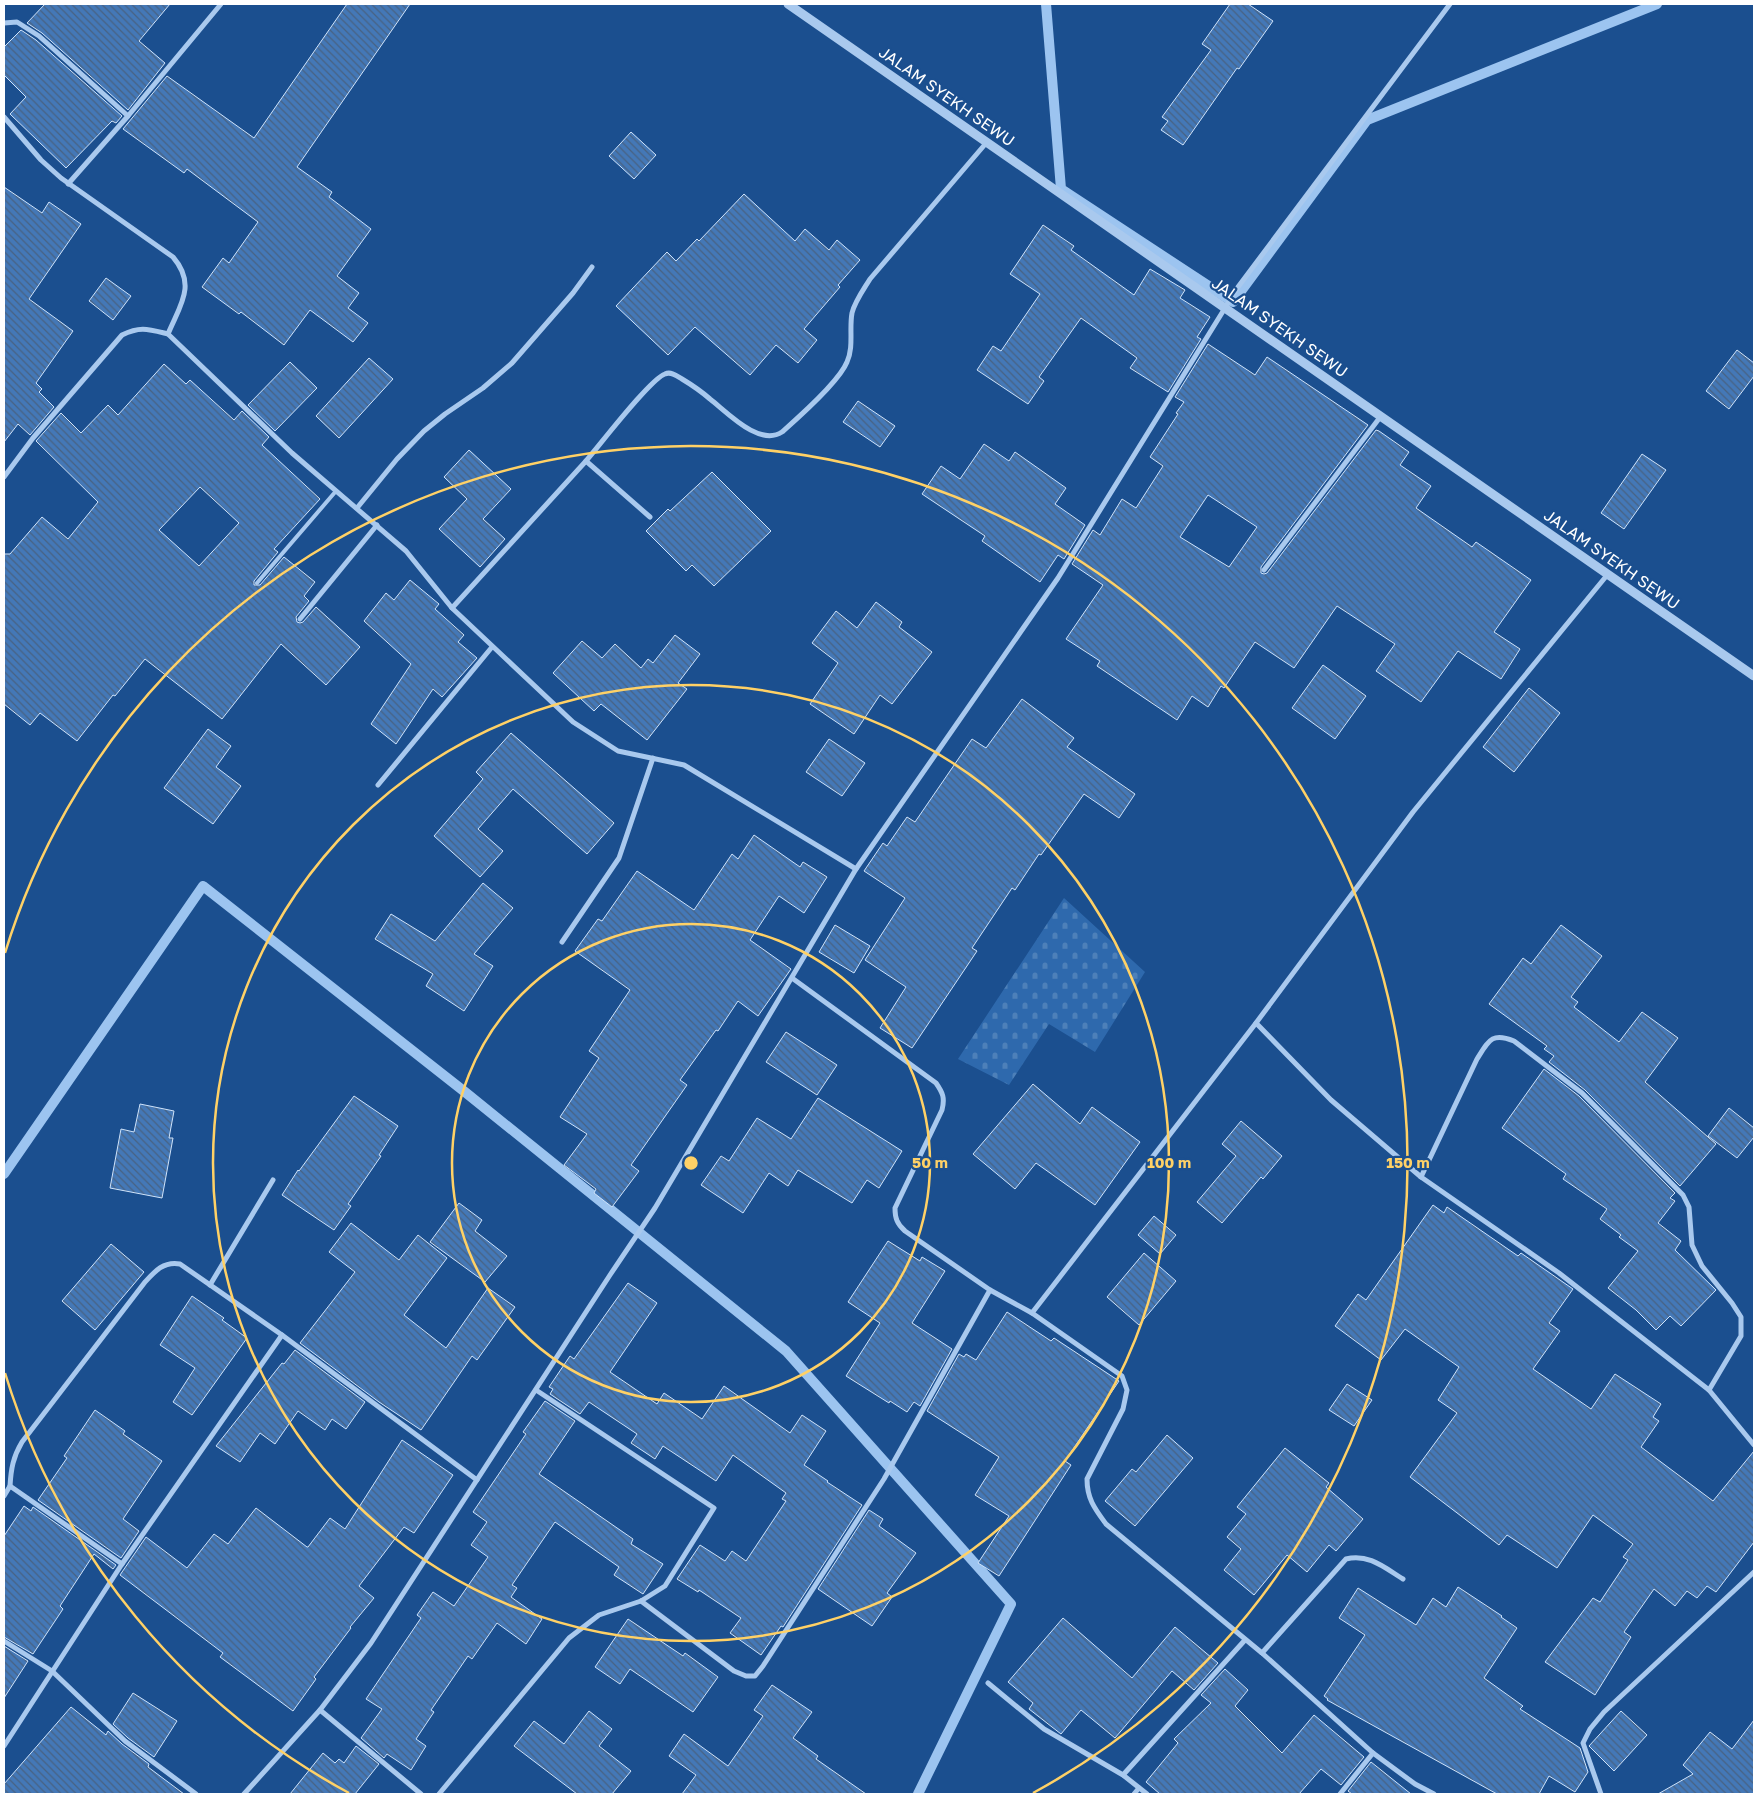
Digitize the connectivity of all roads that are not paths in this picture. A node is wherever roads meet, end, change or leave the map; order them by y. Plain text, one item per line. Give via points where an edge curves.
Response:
1 (221, 4) edge
2 (788, 4) edge
3 (1450, 4) edge
4 (4, 23) edge
5 (128, 116) junction
6 (4, 117) edge
7 (988, 142) junction
8 (68, 184) junction
9 (592, 267) dead end
10 (1227, 306) junction
11 (168, 334) junction
12 (1381, 416) junction
13 (586, 462) junction
14 (4, 477) edge
15 (336, 491) junction
16 (357, 508) junction
17 (650, 517) dead end
18 (377, 526) junction
19 (1264, 570) dead end
20 (1608, 574) junction
21 (257, 583) dead end
22 (452, 608) junction
23 (300, 620) dead end
24 (492, 646) junction
25 (1754, 676) edge
26 (653, 758) junction
27 (378, 784) dead end
28 (856, 869) junction
29 (562, 942) dead end
30 (792, 978) junction
31 (1256, 1023) junction
32 (1421, 1177) junction
33 (274, 1180) dead end
34 (210, 1285) junction
35 (990, 1290) junction
36 (1032, 1313) junction
37 (282, 1335) junction
38 (536, 1390) junction
39 (1709, 1390) junction
40 (1754, 1445) edge
41 (477, 1480) junction
42 (10, 1486) junction
43 (4, 1496) edge
44 (122, 1564) junction
45 (1754, 1572) edge
46 (1402, 1579) dead end
47 (641, 1600) junction
48 (1246, 1640) junction
49 (4, 1641) edge
50 (1262, 1653) junction
51 (52, 1671) junction
52 (988, 1682) dead end
53 (320, 1710) junction
54 (4, 1746) edge
55 (1373, 1752) junction
56 (1123, 1775) junction
57 (1139, 1788) junction
58 (196, 1794) edge
59 (244, 1794) edge
60 (421, 1794) edge
61 (439, 1794) edge
62 (1134, 1794) edge
63 (1147, 1794) edge
64 (1340, 1794) edge
65 (1434, 1794) edge
66 (1601, 1794) edge

1 - 5 street
2 - 7 street, JALAM SYEKH SEWU
3 - 10 street
4 - 5 street via 17,22 39,36
5 - 8 street
6 - 8 street
7 - 10 street, JALAM SYEKH SEWU
7 - 13 street via 870,279 852,312 847,363 782,432 776,436 756,433 670,373 658,378 639,398
8 - 11 street via 173,257 182,267 185,290
9 - 16 street via 512,363 424,431
10 - 12 street, JALAM SYEKH SEWU
10 - 28 street via 1058,578
11 - 14 street via 146,328 122,335 32,438
11 - 15 street
12 - 19 street
12 - 20 street, JALAM SYEKH SEWU
13 - 17 street
13 - 22 street
15 - 16 street
15 - 21 lane
16 - 18 street
18 - 22 street via 406,551
18 - 23 street
20 - 25 street, JALAM SYEKH SEWU
20 - 31 street via 1413,812
22 - 24 street
24 - 26 street via 573,722 618,751
24 - 27 street
26 - 28 street via 684,766
26 - 29 street via 619,858
28 - 30 street
30 - 35 street via 936,1083 943,1093 942,1110 895,1208 895,1216 898,1226
30 - 38 street via 655,1208
31 - 32 street via 1330,1100
31 - 36 street
32 - 39 street via 1558,1273
32 - 39 street via 1485,1046 1495,1037 1514,1041 1582,1093 1683,1195 1689,1207 1692,1245 1702,1266 1741,1317 1741,1336
33 - 34 street
34 - 37 street
34 - 42 street via 180,1264 164,1264 154,1272 22,1442 11,1465
35 - 36 street
35 - 47 street via 884,1479 755,1676 734,1671
36 - 48 street via 1122,1376 1127,1390 1123,1409 1087,1479 1087,1492 1096,1511 1106,1524
37 - 41 street
37 - 44 street
38 - 41 street
38 - 47 street via 714,1508 665,1586
39 - 40 street
41 - 53 street via 372,1643
42 - 43 street
42 - 44 street
44 - 51 street
45 - 66 street via 1604,1712 1590,1729 1583,1743
46 - 50 street via 1370,1559 1356,1556 1346,1559
47 - 61 street via 599,1615 568,1638
48 - 50 street
48 - 56 street
49 - 51 street
50 - 55 street
51 - 54 street
51 - 58 street via 125,1741
52 - 56 street via 1044,1729
53 - 59 street
53 - 60 street
55 - 64 street
55 - 65 street via 1415,1784
56 - 57 street
57 - 62 street
57 - 63 street

